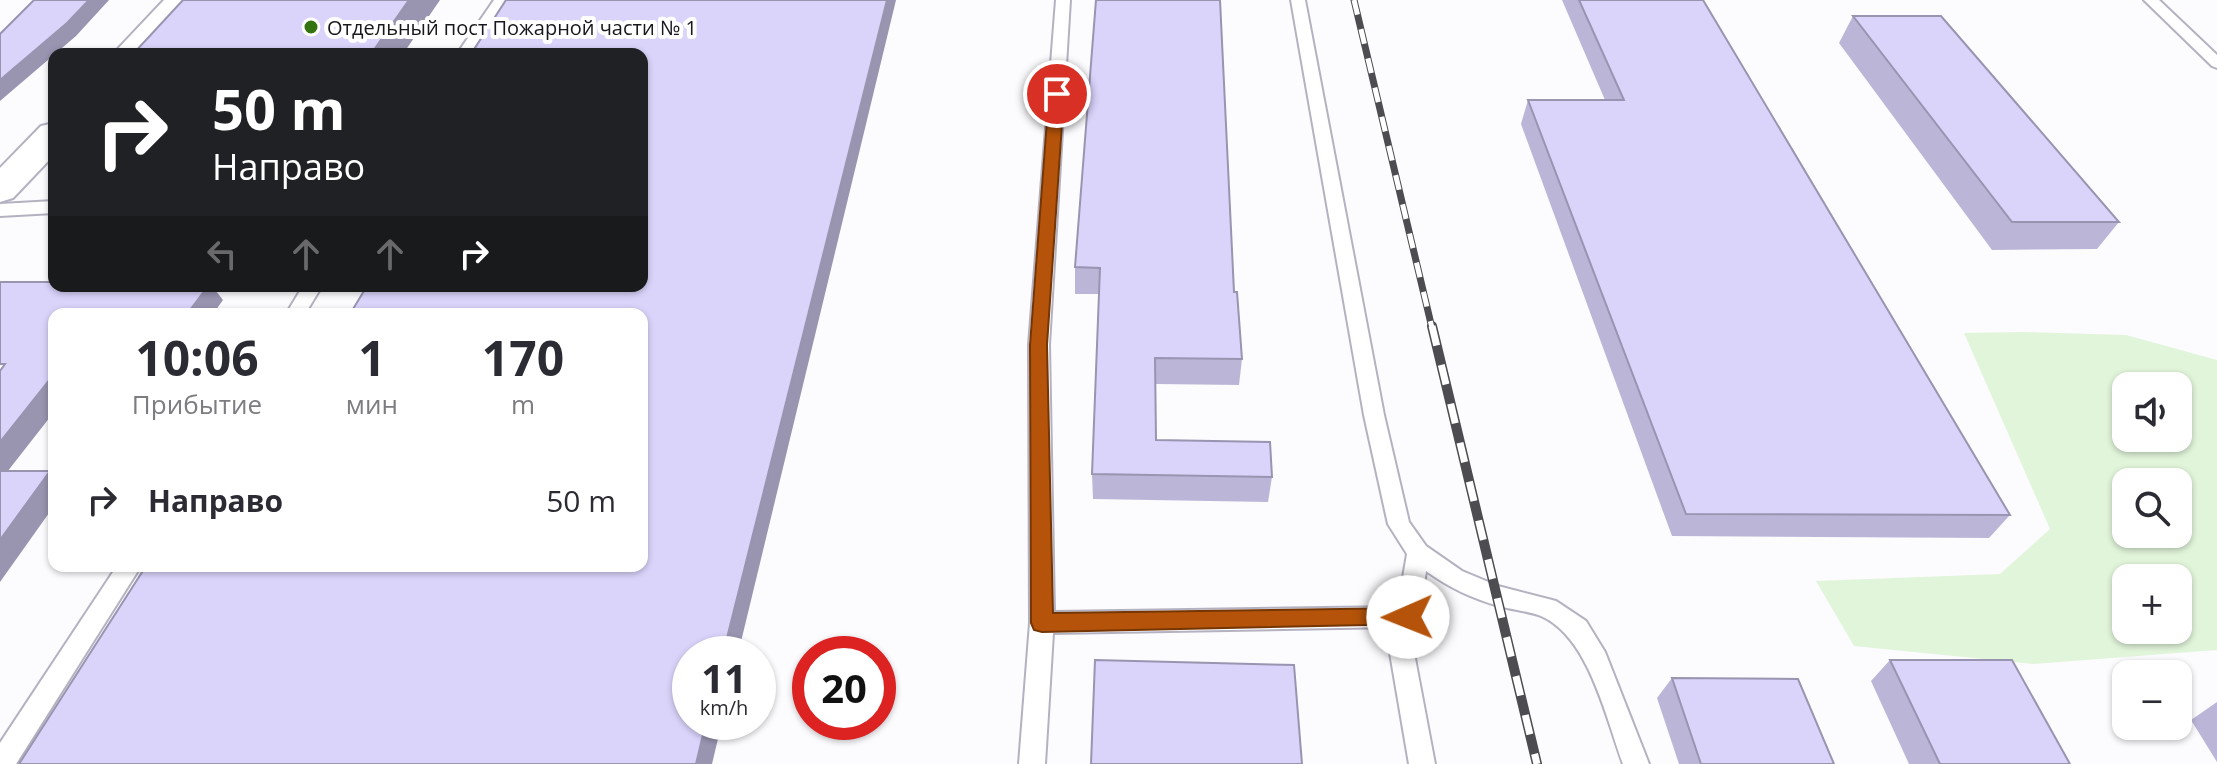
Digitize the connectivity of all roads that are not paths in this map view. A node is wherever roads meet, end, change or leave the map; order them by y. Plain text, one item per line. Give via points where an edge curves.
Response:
1 (182, 0) edge
2 (501, 0) edge
3 (1063, 0) edge
4 (1298, 0) edge
5 (2151, 0) edge
6 (136, 48) edge
7 (469, 48) edge
8 (2217, 63) edge
9 (48, 140) edge
10 (0, 190) edge
11 (48, 207) edge
12 (0, 210) edge
13 (1418, 553) junction
14 (126, 572) edge
15 (1408, 617) junction
16 (1042, 623) junction
17 (1, 764) edge
18 (1032, 764) edge
19 (1422, 764) edge
20 (1636, 764) edge

1 - 6 street
2 - 7 lane
3 - 16 lane via 1039,345
4 - 13 lane via 1374,415 1399,524
5 - 8 lane
9 - 10 street
11 - 12 lane
13 - 15 lane
13 - 20 lane via 1454,578 1548,608 1578,628 1593,652
14 - 17 lane
15 - 16 lane
15 - 19 lane via 1402,653
16 - 18 lane

